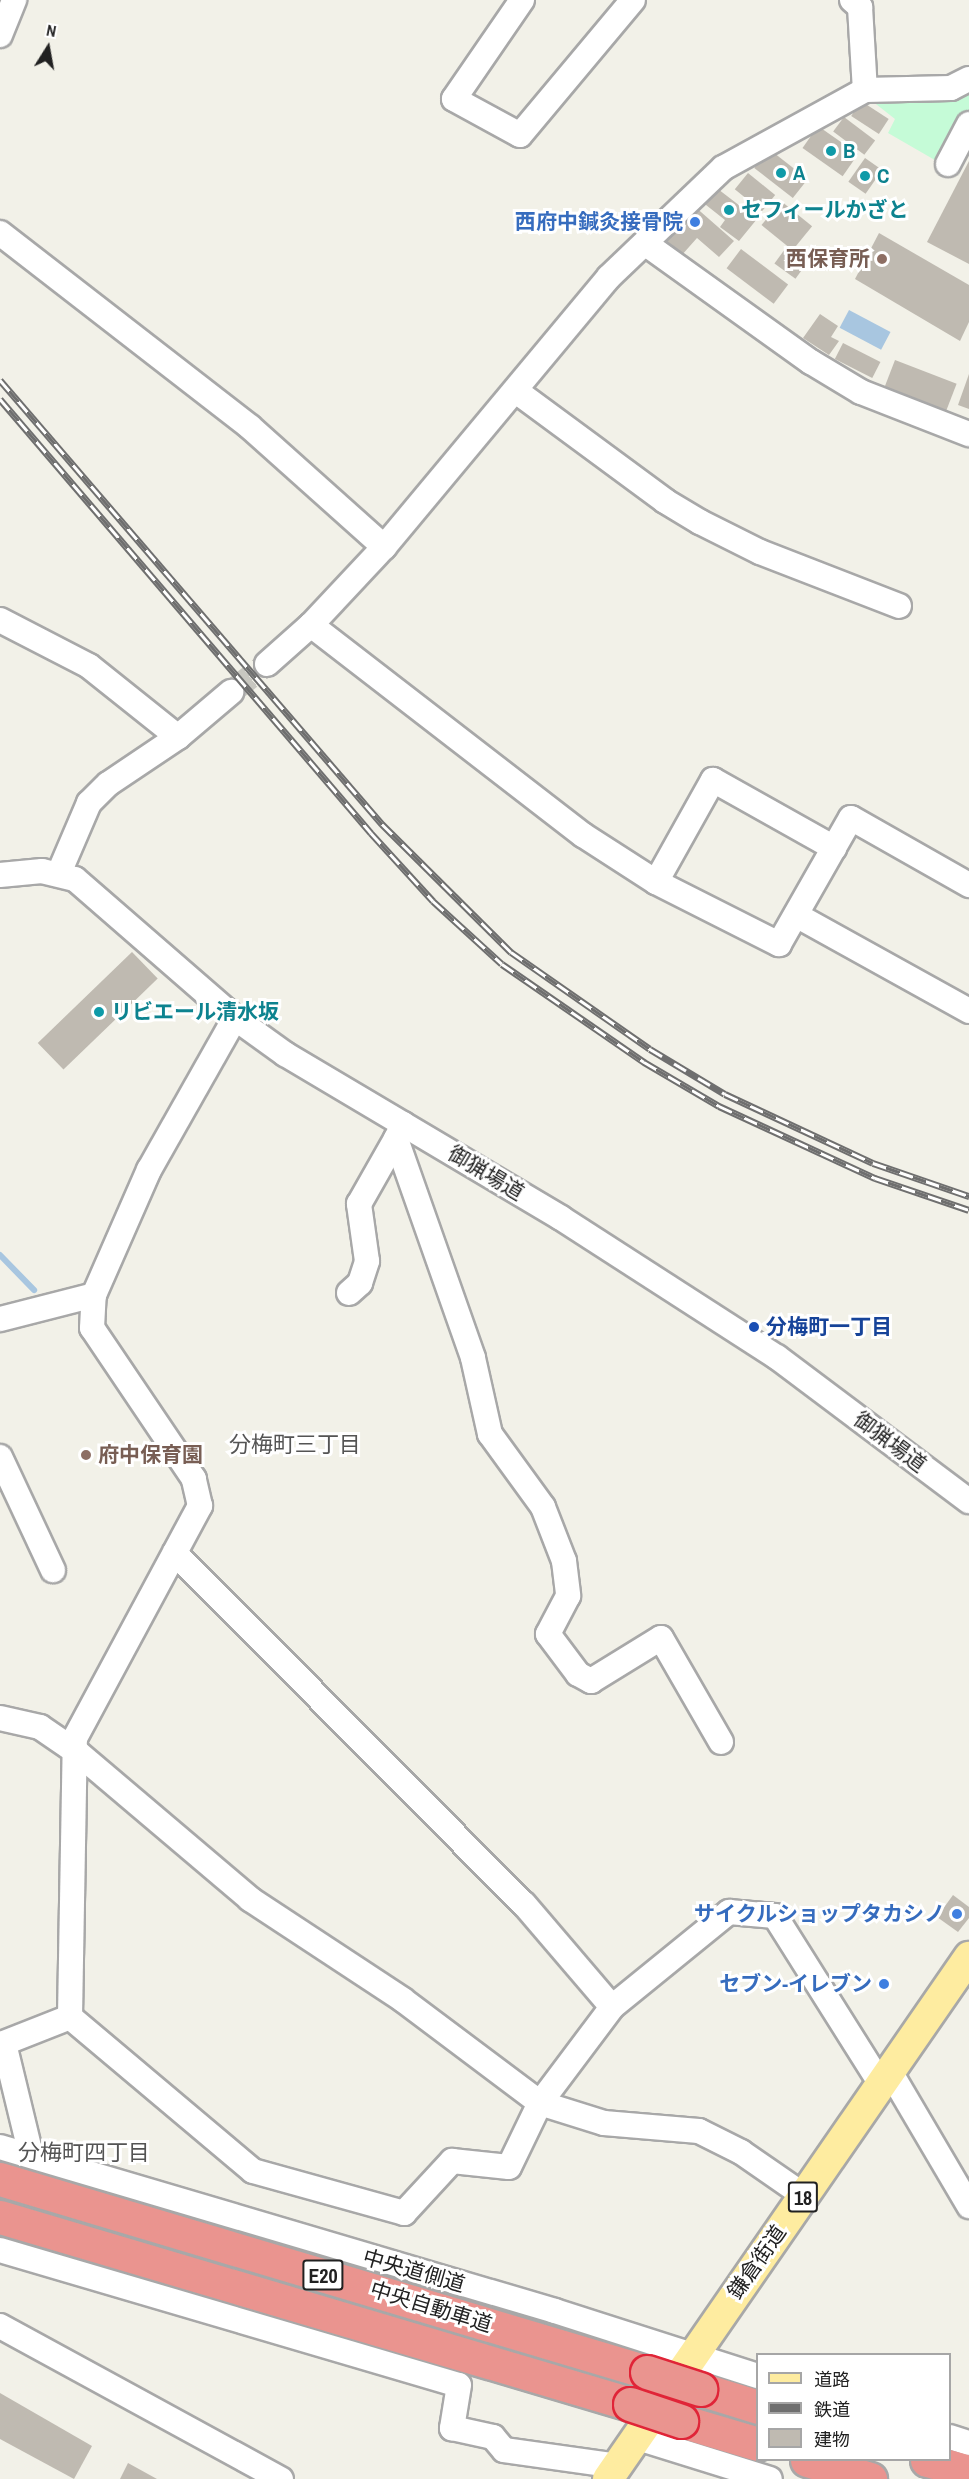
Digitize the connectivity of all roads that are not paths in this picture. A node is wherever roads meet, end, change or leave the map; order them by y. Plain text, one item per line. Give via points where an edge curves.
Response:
1 (14, 0) edge
2 (522, 0) edge
3 (633, 0) edge
4 (852, 0) edge
5 (0, 35) edge
6 (967, 84) edge
7 (865, 90) junction
8 (969, 124) edge
9 (948, 164) dead end
10 (0, 233) edge
11 (646, 244) junction
12 (516, 391) junction
13 (969, 434) edge
14 (384, 547) junction
15 (899, 606) dead end
16 (0, 620) edge
17 (311, 625) junction
18 (267, 664) tunnel mouth
19 (231, 692) tunnel mouth
20 (178, 736) junction
21 (834, 848) junction
22 (59, 873) junction
23 (0, 875) edge
24 (656, 882) junction
25 (969, 885) edge
26 (796, 915) junction
27 (969, 1011) edge
28 (235, 1018) junction
29 (400, 1132) junction
30 (349, 1293) dead end
31 (94, 1295) junction
32 (0, 1319) edge
33 (0, 1457) edge
34 (969, 1501) edge
35 (175, 1553) junction
36 (53, 1570) dead end
37 (0, 1718) edge
38 (721, 1742) dead end
39 (73, 1750) junction
40 (969, 1957) edge
41 (612, 2007) junction
42 (70, 2017) junction
43 (884, 2076) junction
44 (540, 2103) junction
45 (0, 2147) edge
46 (31, 2156) junction
47 (0, 2179) edge
48 (803, 2196) junction
49 (969, 2206) edge
50 (0, 2217) edge
51 (0, 2250) edge
52 (0, 2326) edge
53 (694, 2355) junction
54 (756, 2375) edge
55 (756, 2406) edge
56 (951, 2437) edge
57 (638, 2438) junction
58 (756, 2443) edge
59 (969, 2443) edge
60 (810, 2461) edge
61 (930, 2461) edge
62 (969, 2472) edge
63 (613, 2473) edge
64 (281, 2479) edge
65 (770, 2479) edge
66 (870, 2479) edge

1 - 5 street
2 - 3 street via 454,99 520,135
4 - 7 street via 860,7
6 - 7 street via 951,88
7 - 11 street via 723,168
8 - 9 street
10 - 14 street via 250,427
11 - 12 street via 609,277
11 - 13 street via 811,362 861,392
12 - 14 street
12 - 15 street via 665,501 700,522 760,552
14 - 17 street
16 - 20 street via 89,666
17 - 18 street
17 - 24 street via 583,835
19 - 20 street
20 - 22 street via 108,784 89,803
21 - 24 street via 713,780
21 - 25 street via 851,818
21 - 26 street
22 - 23 street, 御猟場道
22 - 28 street, 御猟場道 via 88,888
24 - 26 street via 779,944
26 - 27 street
28 - 29 street, 御猟場道
28 - 31 street via 149,1170
29 - 30 street via 359,1204 367,1261 360,1282
29 - 34 street, 御猟場道 via 561,1218 777,1357
29 - 38 street via 473,1358 490,1434 543,1507 564,1561 568,1596 548,1634 578,1674 591,1681 661,1638
31 - 32 street
31 - 35 street via 92,1328 194,1479 200,1506
33 - 36 street
35 - 39 street via 75,1738
35 - 41 street via 524,1904
37 - 39 street via 40,1726
39 - 42 street
39 - 44 street via 250,1899 403,2000
40 - 43 main road, 鎌倉街道 / 18
41 - 43 street via 729,1912 775,1916
41 - 44 street
42 - 44 street via 253,2171 404,2213 452,2161 509,2167
42 - 46 street via 4,2043
43 - 48 main road, 鎌倉街道 / 18
43 - 49 street
44 - 48 street via 604,2123 699,2131 741,2152
45 - 46 street, 中央道側道
46 - 53 street, 中央道側道
47 - 55 highway, 中央自動車道 / E20, bridge
48 - 53 main road, 鎌倉街道 / 18
50 - 58 highway, 中央自動車道 / E20, bridge
51 - 63 street via 459,2385 452,2428 493,2437 504,2450
52 - 64 street
53 - 54 street, 中央道側道
53 - 57 main road, 鎌倉街道 / 18
56 - 59 street
57 - 63 main road, 鎌倉街道 / 18
57 - 65 street
60 - 66 highway
61 - 62 highway

